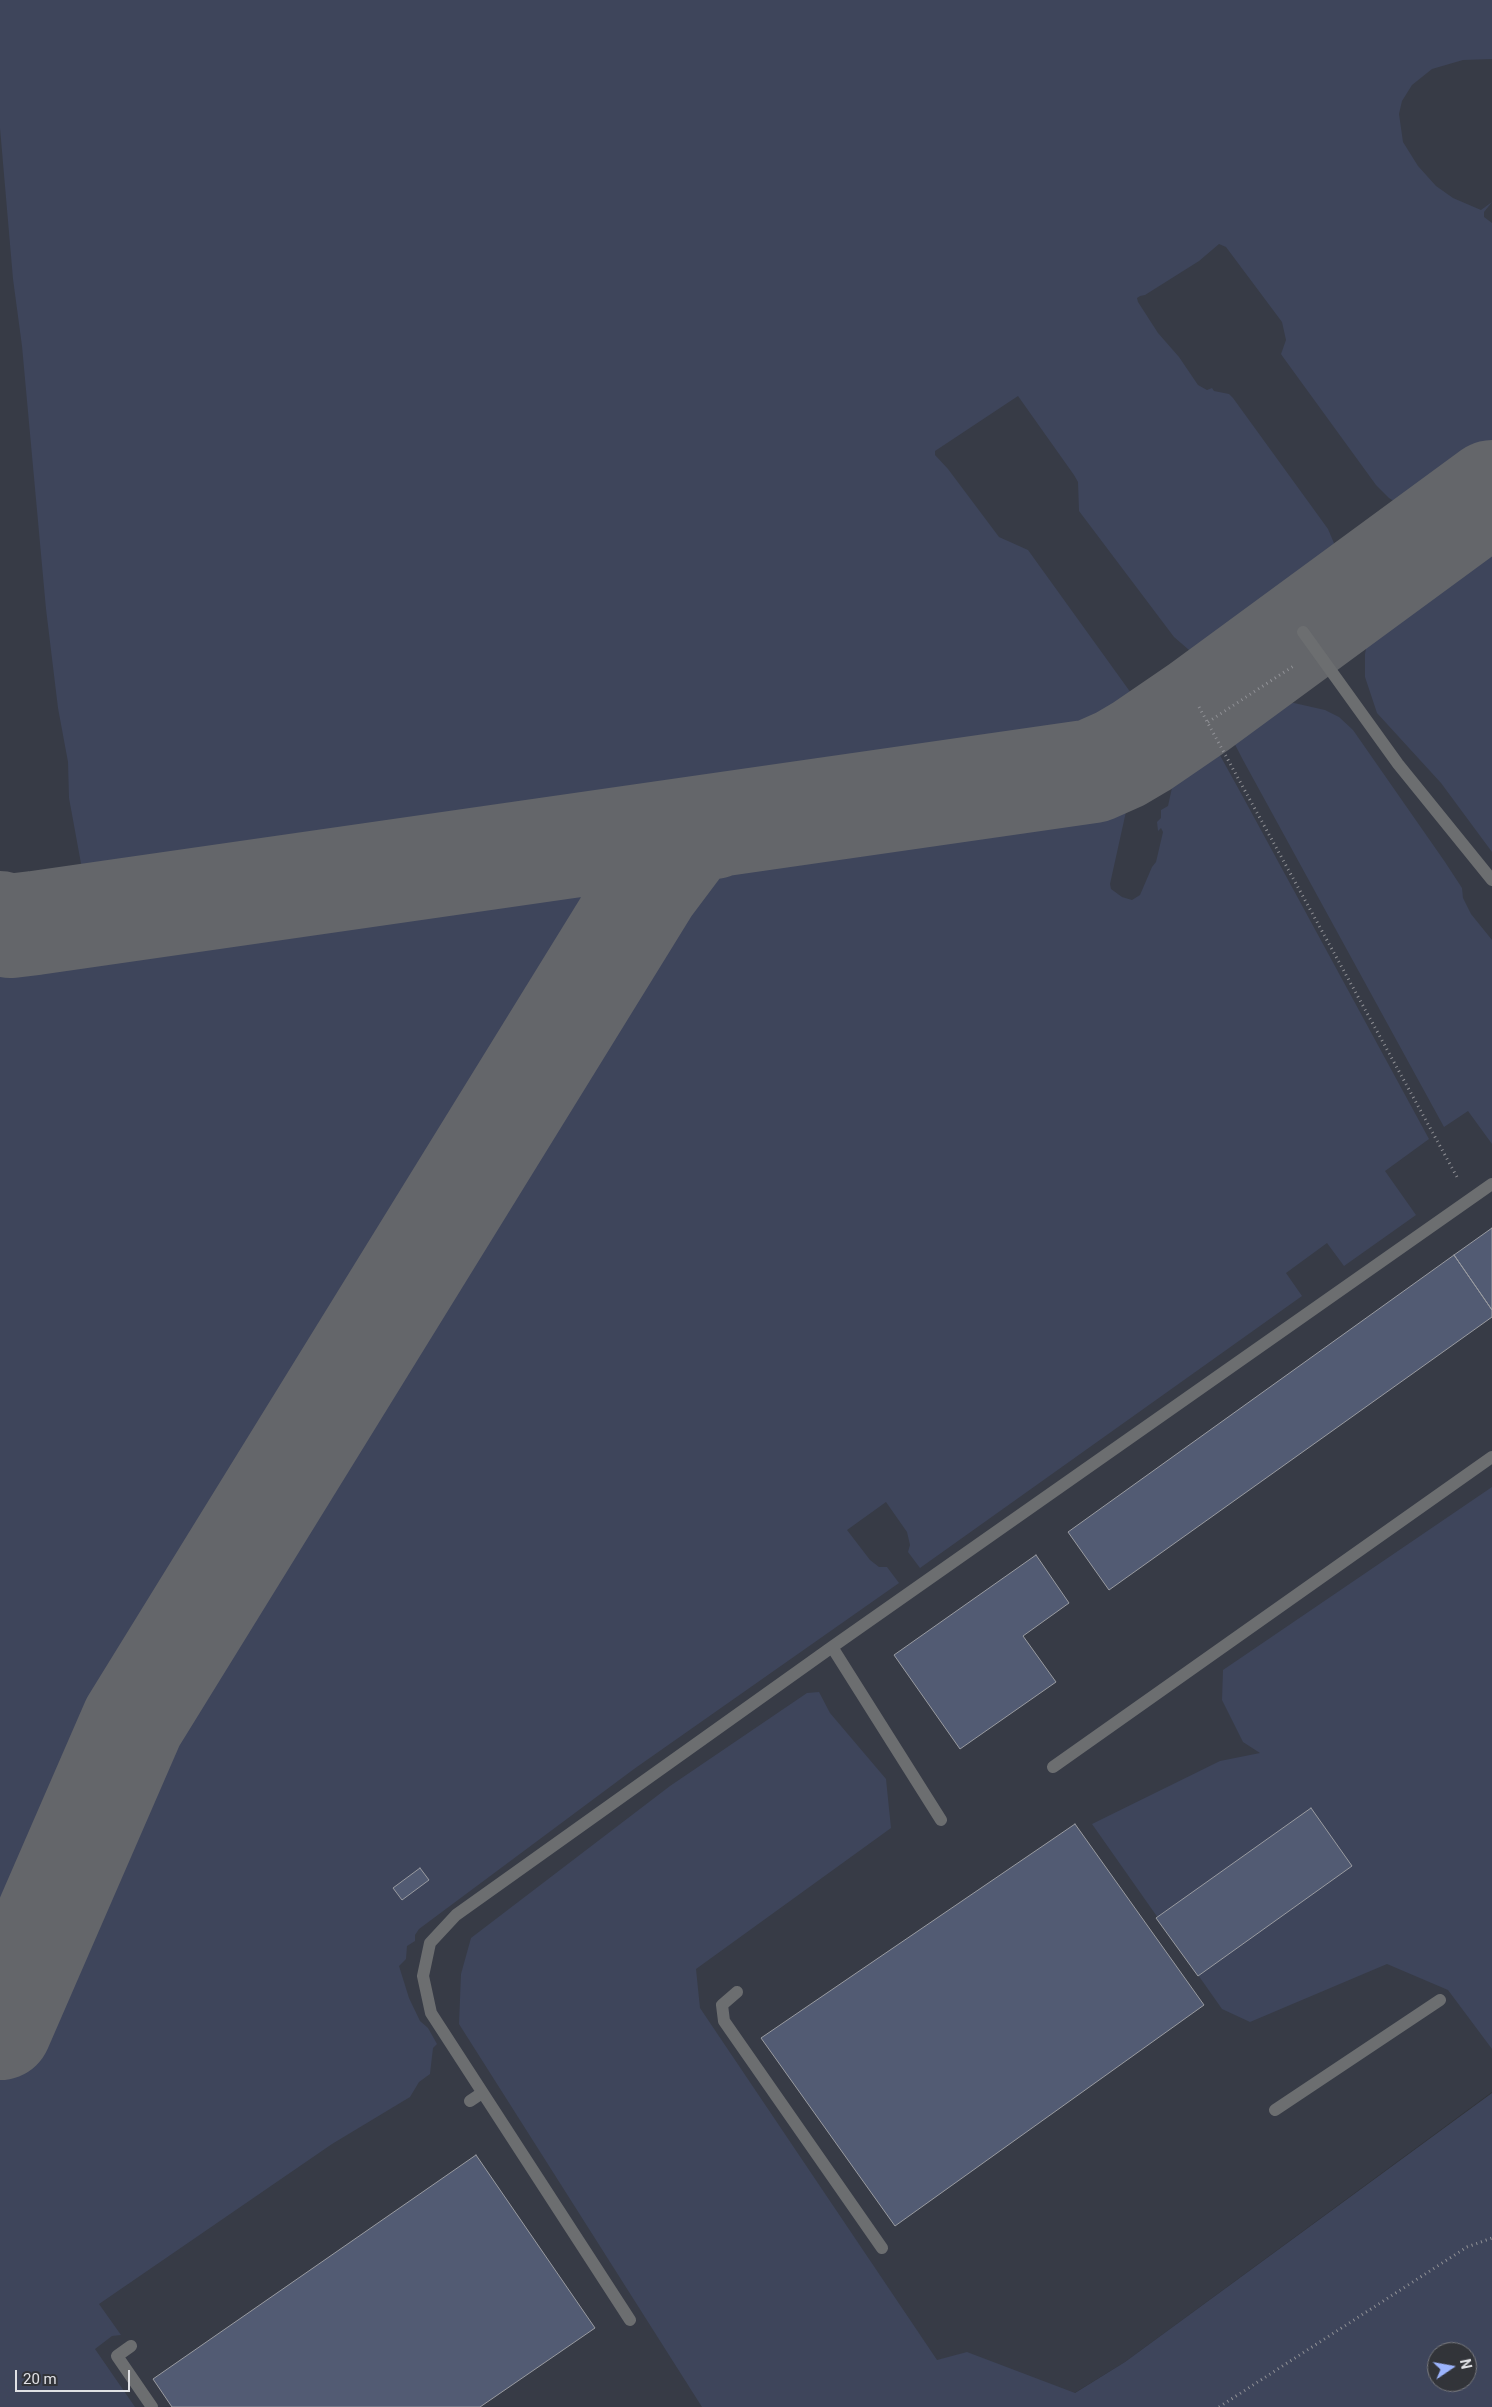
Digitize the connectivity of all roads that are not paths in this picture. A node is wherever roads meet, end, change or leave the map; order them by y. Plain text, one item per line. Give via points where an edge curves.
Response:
1 (1303, 632) dead end
2 (1492, 880) edge
3 (1492, 1184) edge
4 (1492, 1457) edge
5 (832, 1647) junction
6 (1053, 1767) dead end
7 (941, 1820) dead end
8 (737, 1992) dead end
9 (1440, 2000) dead end
10 (482, 2093) junction
11 (470, 2101) dead end
12 (1276, 2110) dead end
13 (882, 2248) dead end
14 (630, 2320) dead end
15 (131, 2346) dead end
16 (152, 2407) edge

1 - 2 lane via 1398,764
3 - 5 lane
4 - 6 lane
5 - 7 lane
5 - 10 lane via 456,1915 430,1943 423,1976 431,2013
8 - 13 lane via 722,2005 724,2021
9 - 12 lane
10 - 11 lane
10 - 14 lane
15 - 16 lane via 117,2356

